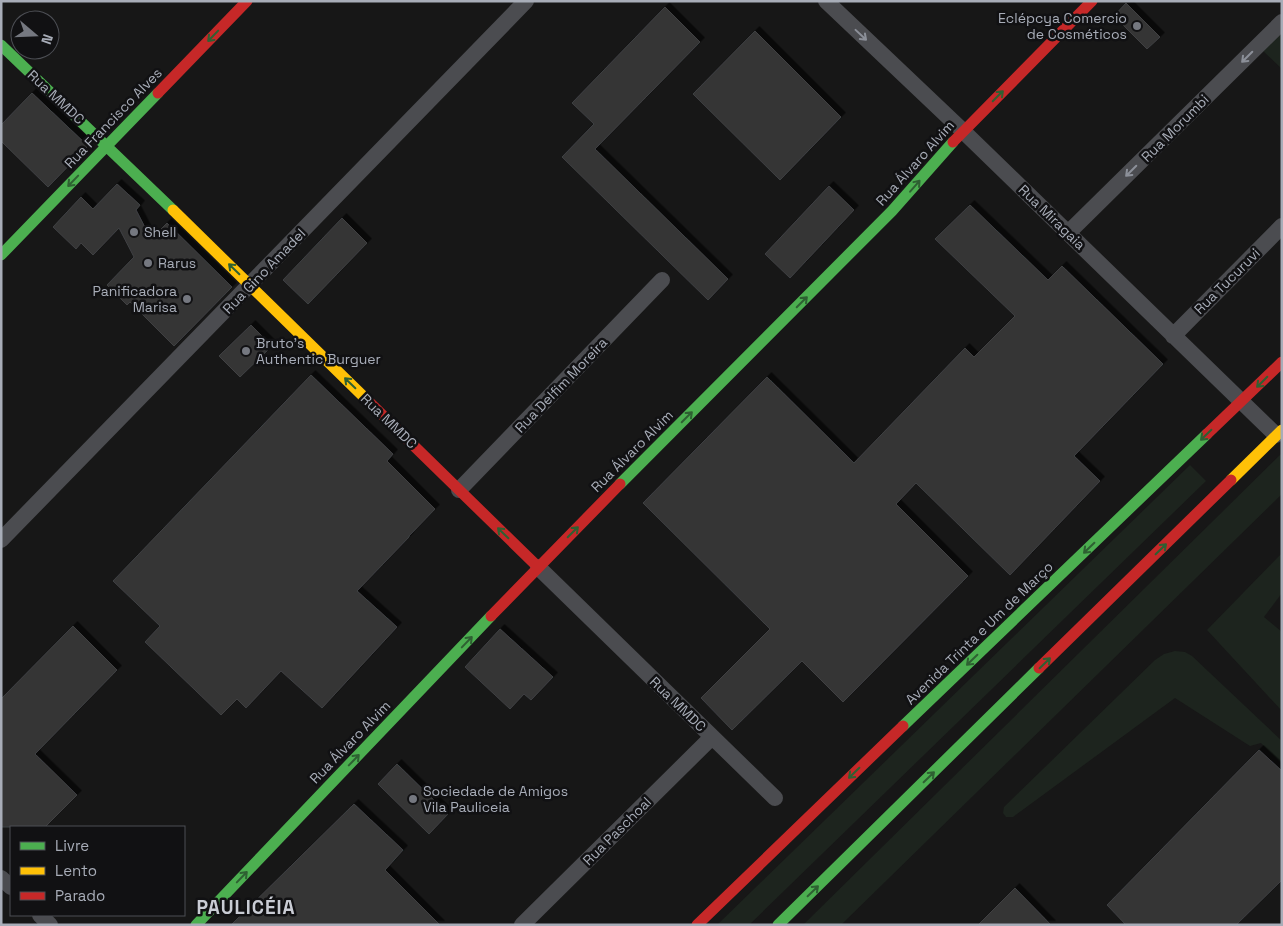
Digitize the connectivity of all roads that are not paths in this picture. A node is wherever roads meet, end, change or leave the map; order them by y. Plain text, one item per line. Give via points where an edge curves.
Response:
1 (247, 1) edge
2 (526, 1) edge
3 (826, 1) edge
4 (1092, 1) edge
5 (1282, 22) edge
6 (1, 45) edge
7 (963, 131) junction
8 (107, 146) junction
9 (1282, 226) edge
10 (1068, 233) junction
11 (1, 255) edge
12 (662, 280) dead end
13 (250, 285) junction
14 (1173, 336) junction
15 (1282, 362) edge
16 (1242, 402) junction
17 (1279, 432) edge
18 (459, 490) junction
19 (1, 540) edge
20 (538, 567) junction
21 (712, 737) junction
22 (775, 798) dead end
23 (41, 916) edge
24 (50, 925) edge
25 (196, 925) edge
26 (522, 925) edge
27 (696, 925) edge
28 (778, 925) edge

1 -> 8 street, Rua Francisco Alves
2 - 13 street, Rua Gino Amadel
3 -> 7 street, Rua Miragaia
7 -> 4 street, Rua Álvaro Alvim
5 -> 10 street, Rua Morumbi
6 - 8 street, Rua MMDC
7 - 10 street, Rua Miragaia
20 -> 7 street, Rua Álvaro Alvim via 892,211
8 -> 11 street, Rua Francisco Alves
13 -> 8 street, Rua MMDC
9 - 14 street, Rua Tucuruvi
10 - 14 street, Rua Miragaia
12 - 18 street, Rua Delfim Moreira
18 -> 13 street, Rua MMDC
13 - 19 street, Rua Gino Amadel
14 - 16 street, Rua Miragaia
15 -> 16 street, Avenida Trinta e Um de Março
16 - 17 street, Rua Miragaia
16 -> 27 street, Avenida Trinta e Um de Março
28 -> 17 street
20 -> 18 street, Rua MMDC
20 - 21 street, Rua MMDC
25 -> 20 street, Rua Álvaro Alvim
21 - 22 street, Rua MMDC
21 - 26 street, Rua Paschoal
23 - 24 street

